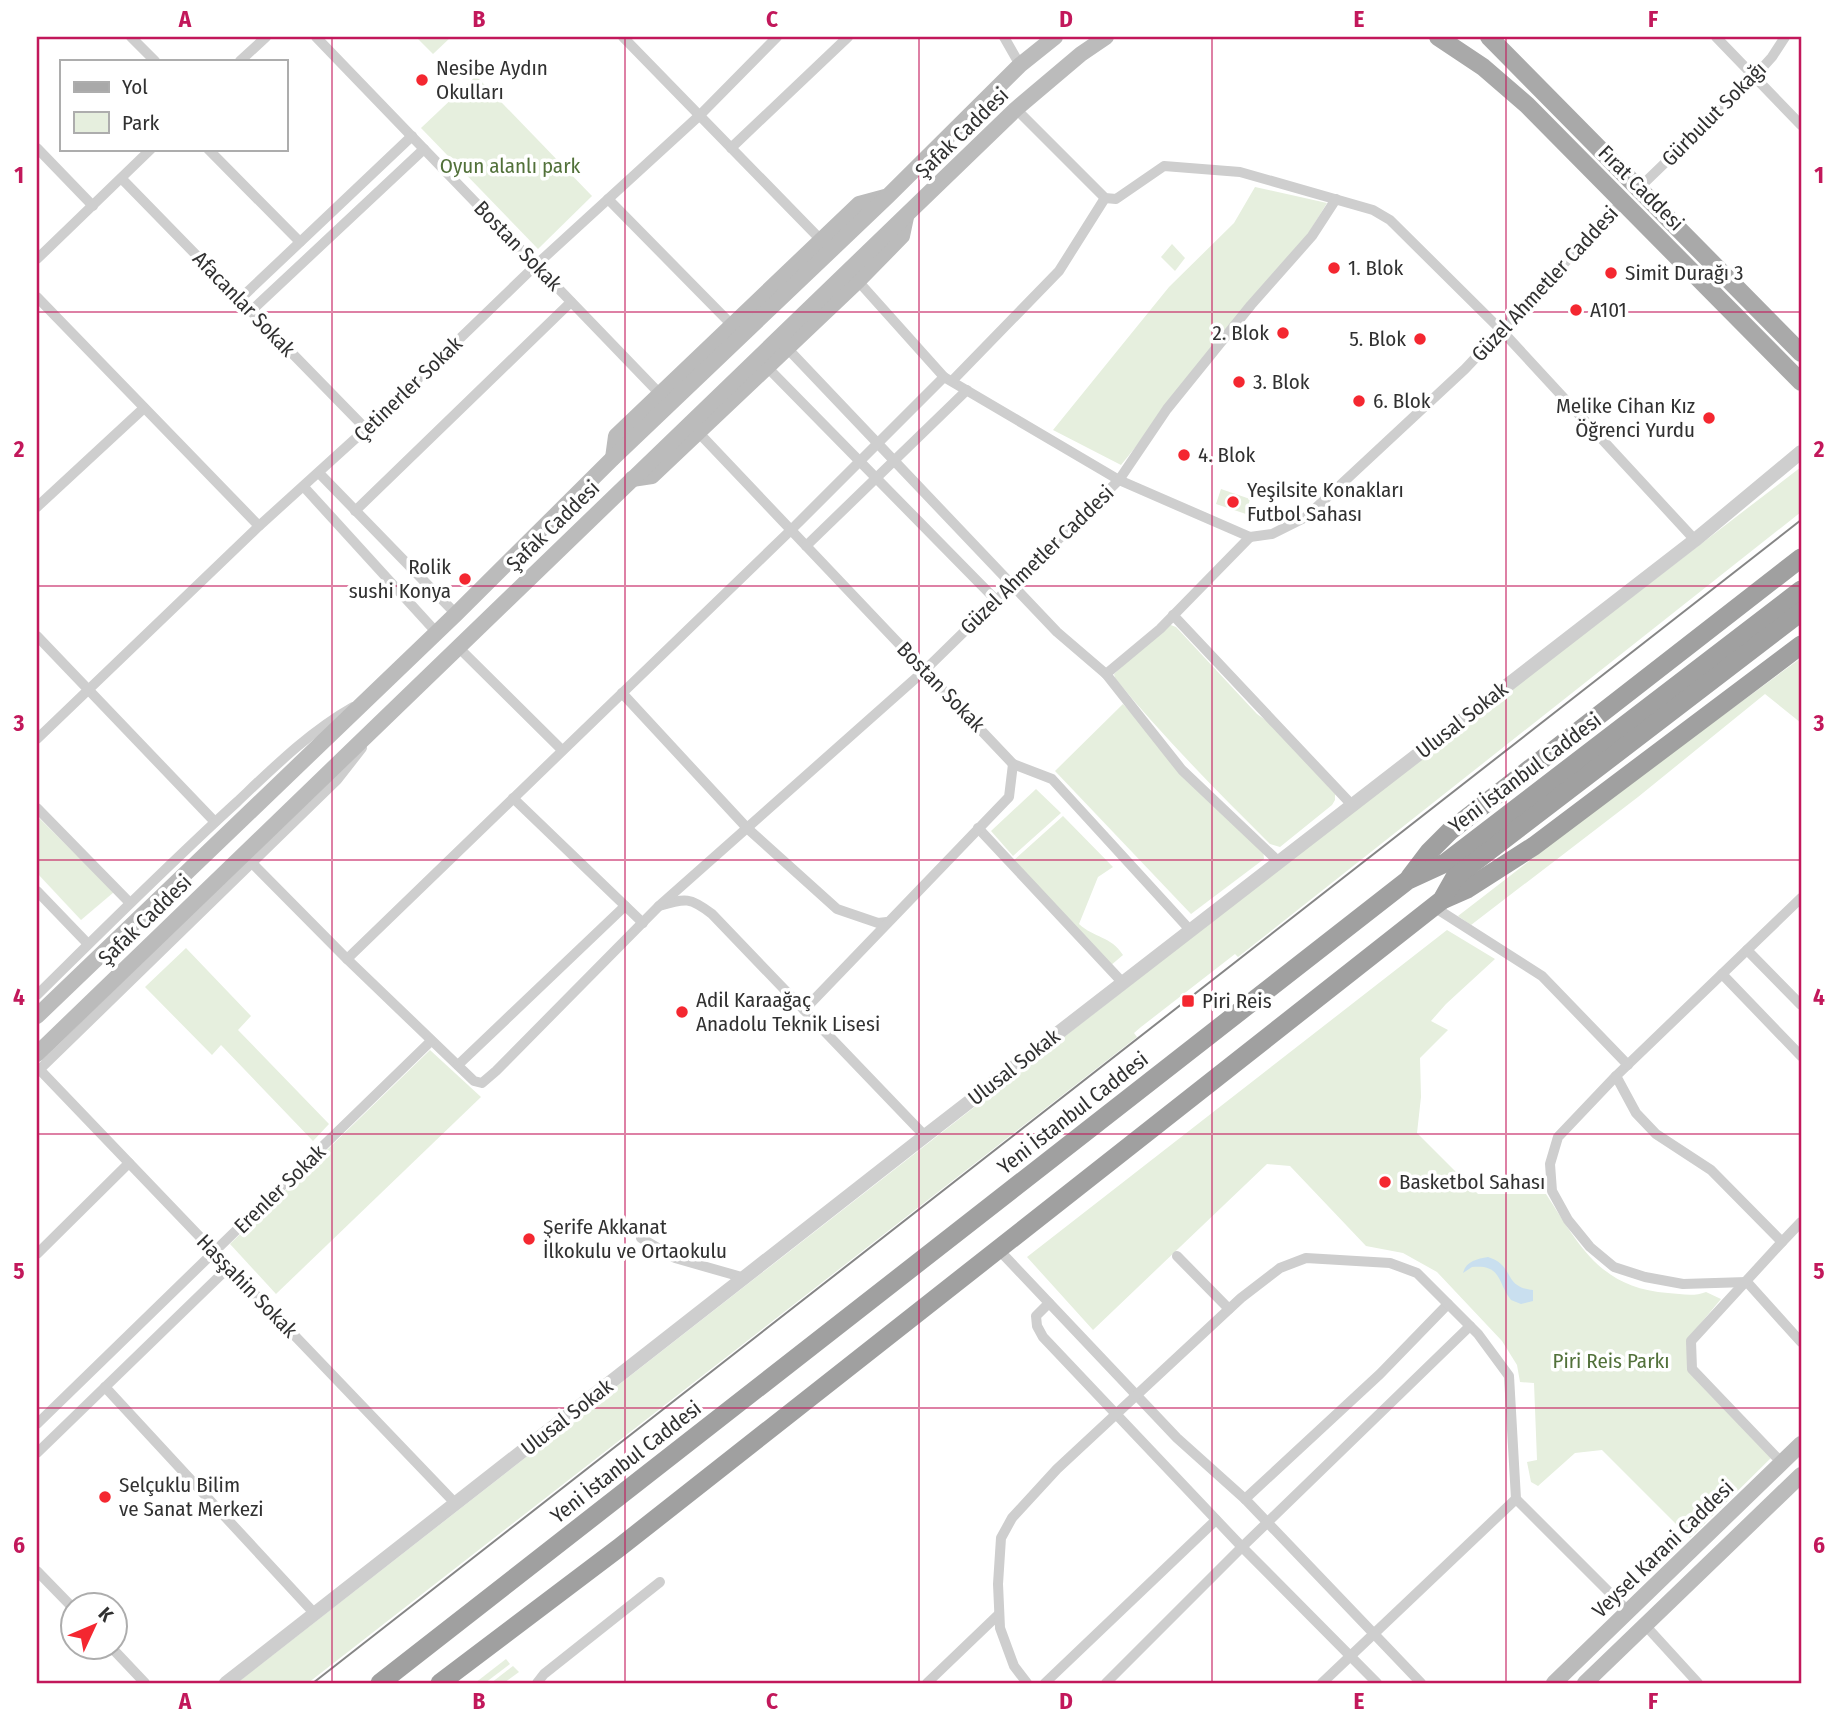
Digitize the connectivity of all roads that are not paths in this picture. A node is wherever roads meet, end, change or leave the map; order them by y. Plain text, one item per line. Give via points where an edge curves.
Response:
1 (131, 37) edge
2 (266, 37) edge
3 (316, 37) edge
4 (624, 37) edge
5 (776, 37) edge
6 (848, 37) edge
7 (1004, 37) edge
8 (1055, 37) edge
9 (1106, 37) edge
10 (1438, 37) edge
11 (1716, 37) edge
12 (1785, 37) edge
13 (1492, 38) edge
14 (154, 60) edge
15 (241, 60) edge
16 (1020, 65) junction
17 (1754, 76) junction
18 (1016, 109) junction
19 (699, 115) junction
20 (1801, 125) edge
21 (412, 136) junction
22 (37, 148) edge
23 (731, 148) junction
24 (424, 149) junction
25 (150, 150) edge
26 (209, 150) edge
27 (122, 178) junction
28 (1639, 188) junction
29 (888, 196) junction
30 (608, 198) junction
31 (1105, 198) junction
32 (1336, 199) junction
33 (1622, 202) junction
34 (93, 206) junction
35 (906, 217) junction
36 (821, 241) junction
37 (300, 242) junction
38 (39, 251) edge
39 (536, 265) junction
40 (858, 281) junction
41 (37, 297) edge
42 (240, 299) junction
43 (571, 302) junction
44 (251, 311) junction
45 (733, 326) junction
46 (1502, 331) junction
47 (787, 348) junction
48 (1801, 353) edge
49 (767, 367) junction
50 (948, 379) junction
51 (1801, 382) edge
52 (967, 390) junction
53 (661, 395) junction
54 (145, 408) junction
55 (366, 429) junction
56 (698, 432) junction
57 (878, 443) junction
58 (1801, 452) edge
59 (613, 458) junction
60 (895, 460) junction
61 (860, 461) junction
62 (319, 473) junction
63 (877, 478) junction
64 (632, 479) junction
65 (1119, 480) junction
66 (304, 487) junction
67 (37, 507) edge
68 (355, 511) junction
69 (259, 526) junction
70 (791, 530) junction
71 (1250, 537) junction
72 (1695, 540) junction
73 (806, 546) junction
74 (1801, 558) edge
75 (1014, 584) junction
76 (1801, 590) edge
77 (997, 601) junction
78 (1801, 612) edge
79 (456, 614) junction
80 (1173, 615) junction
81 (437, 632) junction
82 (37, 636) edge
83 (1801, 645) edge
84 (458, 647) junction
85 (925, 670) junction
86 (1106, 674) junction
87 (89, 689) junction
88 (622, 693) junction
89 (370, 696) junction
90 (386, 717) junction
91 (37, 739) edge
92 (319, 745) junction
93 (562, 750) junction
94 (337, 764) junction
95 (1013, 764) junction
96 (513, 798) junction
97 (1352, 805) junction
98 (37, 808) edge
99 (215, 822) junction
100 (747, 828) junction
101 (978, 828) junction
102 (252, 863) junction
103 (1280, 863) junction
104 (1408, 880) junction
105 (37, 891) edge
106 (1801, 898) edge
107 (130, 903) junction
108 (1438, 904) junction
109 (625, 906) junction
110 (659, 906) junction
111 (887, 922) junction
112 (643, 923) junction
113 (1191, 931) junction
114 (88, 944) junction
115 (1747, 950) junction
116 (347, 959) junction
117 (1722, 974) junction
118 (1123, 982) junction
119 (37, 995) edge
120 (1801, 1005) edge
121 (804, 1010) junction
122 (37, 1016) edge
123 (431, 1041) junction
124 (1801, 1056) edge
125 (38, 1065) edge
126 (458, 1065) junction
127 (1628, 1065) junction
128 (1616, 1076) junction
129 (925, 1136) junction
130 (129, 1163) junction
131 (1801, 1222) edge
132 (641, 1238) dead end
133 (1782, 1242) junction
134 (998, 1249) junction
135 (214, 1252) junction
136 (37, 1254) edge
137 (1177, 1256) dead end
138 (229, 1267) junction
139 (745, 1278) junction
140 (1747, 1282) junction
141 (1049, 1303) junction
142 (1448, 1304) junction
143 (1229, 1309) junction
144 (1470, 1326) junction
145 (1801, 1342) edge
146 (105, 1387) junction
147 (1137, 1395) junction
148 (1116, 1414) junction
149 (37, 1423) edge
150 (1801, 1444) edge
151 (37, 1453) edge
152 (1782, 1463) junction
153 (1801, 1475) edge
154 (1245, 1499) junction
155 (1516, 1499) junction
156 (455, 1503) junction
157 (1216, 1520) junction
158 (1268, 1523) junction
159 (1242, 1547) junction
160 (37, 1571) edge
161 (660, 1582) dead end
162 (60, 1595) edge
163 (1629, 1612) junction
164 (314, 1614) junction
165 (999, 1614) junction
166 (1645, 1625) junction
167 (1374, 1634) junction
168 (1351, 1657) junction
169 (123, 1660) edge
170 (145, 1683) edge
171 (226, 1683) edge
172 (380, 1683) edge
173 (440, 1683) edge
174 (537, 1683) edge
175 (927, 1683) edge
176 (1027, 1683) edge
177 (1045, 1683) edge
178 (1106, 1683) edge
179 (1322, 1683) edge
180 (1377, 1683) edge
181 (1421, 1683) edge
182 (1555, 1683) edge
183 (1585, 1683) edge
184 (1698, 1683) edge

1 - 14 street
2 - 15 street
3 - 21 street, Bostan Sokak
4 - 19 street
5 - 19 street, Çetinerler Sokak
6 - 23 street
7 - 16 street
8 - 16 main road, Şafak Caddesi
9 - 18 main road, Şafak Caddesi
10 - 33 main road, Fırat Caddesi via 1512,91
11 - 17 street
12 - 17 street, Gürbulut Sokağı
13 - 28 main road, Fırat Caddesi
16 - 29 main road, Şafak Caddesi
17 - 20 street
17 - 28 street, Gürbulut Sokağı
18 - 31 street
18 - 35 main road, Şafak Caddesi
19 - 23 street
19 - 30 street, Çetinerler Sokak
21 - 24 street, Bostan Sokak
21 - 37 street
22 - 34 street
23 - 36 street
24 - 39 street, Bostan Sokak
24 - 44 street
25 - 27 street
26 - 37 street
27 - 34 street
27 - 42 street, Afacanlar Sokak
28 - 48 main road, Fırat Caddesi
29 - 36 main road via 859,204
29 - 59 main road, Şafak Caddesi
30 - 39 street, Çetinerler Sokak
30 - 45 street
31 - 32 street via 1115,198 1164,166 1240,172
31 - 50 street via 1059,271
32 - 46 street via 1390,219
32 - 65 street via 1312,236 1167,409
33 - 46 street, Güzel Ahmetler Caddesi
33 - 51 main road, Fırat Caddesi
34 - 38 street
35 - 40 main road via 902,236
35 - 64 main road, Şafak Caddesi
36 - 45 main road
37 - 42 street
39 - 43 street, Bostan Sokak
39 - 55 street, Çetinerler Sokak
40 - 47 main road
40 - 50 street
41 - 54 street
42 - 44 street, Afacanlar Sokak
43 - 53 street, Bostan Sokak
43 - 68 street
44 - 55 street, Afacanlar Sokak
45 - 53 main road
46 - 71 street, Güzel Ahmetler Caddesi via 1306,517 1272,534
46 - 72 street
47 - 49 main road
47 - 57 street
49 - 56 main road
49 - 61 street
50 - 52 street
50 - 57 street
52 - 60 street
52 - 65 street
53 - 59 main road via 616,436
54 - 67 street
54 - 69 street
55 - 62 street, Çetinerler Sokak
56 - 64 main road via 652,476
56 - 70 street, Bostan Sokak
57 - 60 street
57 - 61 street
58 - 72 street, Ulusal Sokak
59 - 79 main road, Şafak Caddesi
60 - 63 street
60 - 75 street
61 - 63 street
61 - 70 street
62 - 66 street, Çetinerler Sokak
62 - 68 street
63 - 73 street
63 - 77 street
64 - 84 main road, Şafak Caddesi
65 - 71 street, Güzel Ahmetler Caddesi
65 - 75 street, Güzel Ahmetler Caddesi
66 - 69 street, Çetinerler Sokak
66 - 81 street
68 - 79 street
69 - 87 street, Çetinerler Sokak
70 - 73 street, Bostan Sokak
70 - 88 street
71 - 80 street
72 - 97 street, Ulusal Sokak
73 - 85 street, Bostan Sokak
74 - 104 highway via 1450,831
75 - 77 street, Güzel Ahmetler Caddesi
75 - 86 street via 1057,632
76 - 104 highway, Yeni İstanbul Caddesi via 1445,863
77 - 85 street, Güzel Ahmetler Caddesi
78 - 108 highway, Yeni İstanbul Caddesi via 1455,877
79 - 81 main road, Şafak Caddesi
80 - 86 street
80 - 97 street
81 - 89 main road, Şafak Caddesi
82 - 87 street
83 - 108 highway via 1534,846
84 - 90 main road, Şafak Caddesi
84 - 93 street
85 - 95 street, Bostan Sokak
85 - 100 street, Güzel Ahmetler Caddesi
86 - 103 street via 1182,770
87 - 91 street, Çetinerler Sokak
87 - 99 street
88 - 93 street
88 - 100 street
89 - 92 main road, Şafak Caddesi
89 - 99 street via 305,739
90 - 94 main road, Şafak Caddesi
90 - 102 street via 337,780
92 - 94 main road
92 - 122 main road, Şafak Caddesi
93 - 96 street
94 - 125 main road, Şafak Caddesi
95 - 101 street via 1009,797
95 - 113 street, Bostan Sokak via 1052,779
96 - 109 street
96 - 116 street
97 - 103 street, Ulusal Sokak
98 - 107 street
99 - 107 street
100 - 110 street, Güzel Ahmetler Caddesi
100 - 111 street via 837,909
101 - 111 street
101 - 118 street
102 - 116 street
102 - 125 street
103 - 113 street, Ulusal Sokak
104 - 172 highway, Yeni İstanbul Caddesi
105 - 114 street
106 - 115 street
107 - 114 street
108 - 127 street via 1542,976
108 - 134 highway, Yeni İstanbul Caddesi
109 - 112 street
109 - 126 street
110 - 112 street, Güzel Ahmetler Caddesi
110 - 121 street via 682,899 695,901
111 - 121 street
112 - 126 street, Güzel Ahmetler Caddesi via 482,1083
113 - 118 street, Ulusal Sokak
114 - 119 street
115 - 117 street
115 - 120 street
116 - 123 street
117 - 124 street
117 - 127 street
118 - 129 street, Ulusal Sokak
121 - 129 street
123 - 126 street
123 - 135 street, Erenler Sokak
125 - 130 street, Hasşahin Sokak
127 - 128 street
128 - 133 street via 1636,1113 1656,1135 1711,1170
128 - 140 street via 1558,1138 1550,1164 1552,1191 1568,1220 1614,1267 1683,1284
129 - 139 street, Ulusal Sokak
130 - 135 street, Hasşahin Sokak
130 - 136 street
131 - 133 street
132 - 139 street via 675,1258
133 - 140 street
134 - 141 street
134 - 173 highway, Yeni İstanbul Caddesi
135 - 138 street, Hasşahin Sokak
135 - 149 street, Erenler Sokak
137 - 143 street
138 - 146 street
138 - 156 street, Hasşahin Sokak
139 - 156 street, Ulusal Sokak
140 - 145 street
140 - 152 street via 1691,1341 1692,1370
141 - 147 street
141 - 148 street via 1036,1316 1043,1337
142 - 143 street via 1417,1273 1390,1263 1306,1258 1280,1268
142 - 144 street
142 - 154 street
143 - 147 street
144 - 155 street via 1509,1376
144 - 158 street
146 - 151 street
146 - 164 street
147 - 148 street
147 - 154 street
148 - 157 street
148 - 165 street via 1012,1518 1001,1538
150 - 152 main road, Veysel Karani Caddesi
152 - 163 main road, Veysel Karani Caddesi
153 - 166 main road, Veysel Karani Caddesi
154 - 158 street
155 - 163 street
155 - 167 street
156 - 164 street, Ulusal Sokak
157 - 159 street
157 - 177 street
158 - 159 street
158 - 167 street
159 - 168 street
159 - 178 street
160 - 162 street
161 - 174 street
163 - 182 main road, Veysel Karani Caddesi
164 - 171 street, Ulusal Sokak
165 - 175 street
165 - 176 street via 1014,1666
166 - 183 main road, Veysel Karani Caddesi
166 - 184 street
167 - 168 street
167 - 181 street
168 - 179 street
168 - 180 street
169 - 170 street

